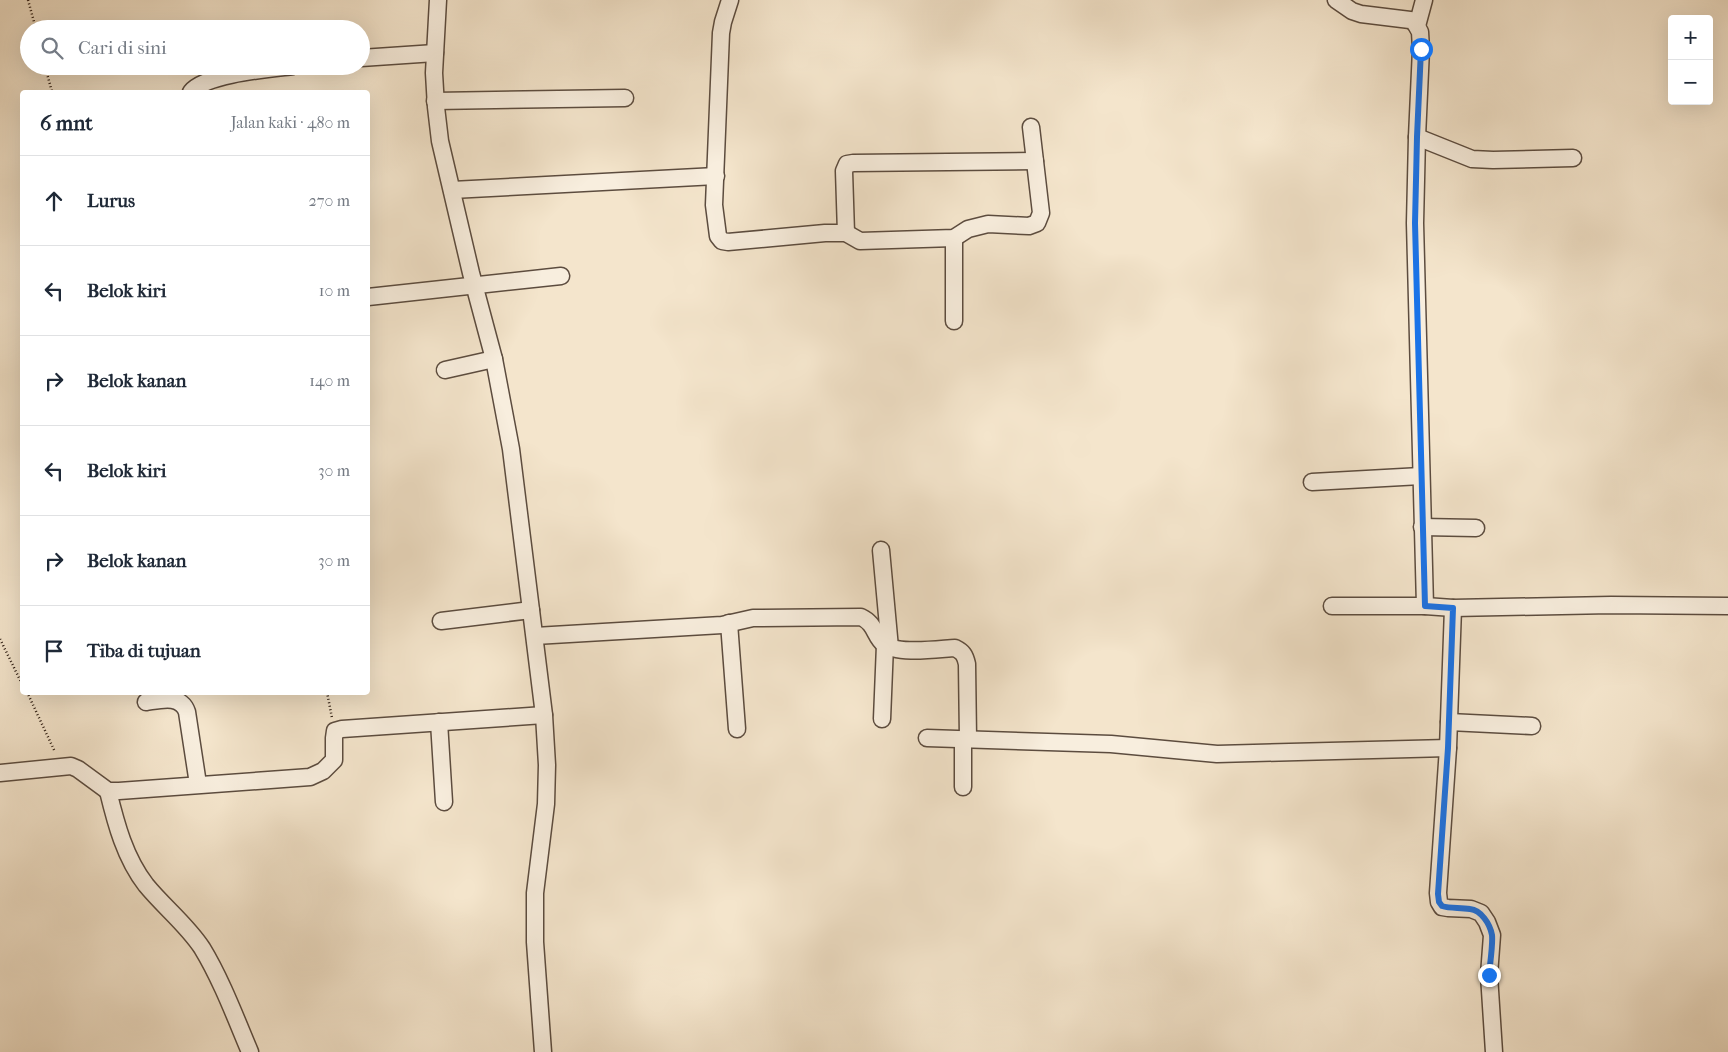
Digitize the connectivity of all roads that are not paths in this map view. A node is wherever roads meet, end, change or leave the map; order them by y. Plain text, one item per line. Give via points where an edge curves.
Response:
1 (438, 0) edge
2 (730, 0) edge
3 (1336, 0) edge
4 (1424, 0) edge
5 (1417, 26) junction
6 (435, 53) junction
7 (370, 57) edge
8 (234, 75) edge
9 (194, 90) edge
10 (625, 98) dead end
11 (435, 101) junction
12 (1032, 127) dead end
13 (1417, 137) junction
14 (1573, 158) dead end
15 (1035, 161) junction
16 (716, 176) junction
17 (452, 190) junction
18 (846, 233) junction
19 (954, 238) junction
20 (561, 276) dead end
21 (475, 286) junction
22 (370, 297) edge
23 (954, 321) dead end
24 (494, 359) junction
25 (445, 370) dead end
26 (1421, 476) junction
27 (1312, 482) dead end
28 (1422, 527) junction
29 (1476, 528) dead end
30 (881, 550) dead end
31 (1332, 606) dead end
32 (1425, 606) junction
33 (1728, 606) edge
34 (1453, 608) junction
35 (532, 610) junction
36 (441, 621) dead end
37 (729, 623) junction
38 (535, 636) junction
39 (887, 646) junction
40 (146, 702) dead end
41 (544, 715) junction
42 (882, 718) dead end
43 (439, 722) junction
44 (1449, 722) junction
45 (1532, 726) dead end
46 (738, 729) dead end
47 (927, 738) dead end
48 (966, 739) junction
49 (1448, 748) junction
50 (0, 773) edge
51 (198, 784) junction
52 (963, 788) dead end
53 (108, 791) junction
54 (444, 802) dead end
55 (250, 1052) edge
56 (543, 1052) edge
57 (1494, 1052) edge

1 - 6 street
2 - 16 street via 721,33
3 - 5 street via 1352,11 1410,20
4 - 5 street
5 - 13 street via 1421,49
6 - 7 street
6 - 11 street
8 - 9 street via 203,83
10 - 11 street
11 - 17 street via 440,142
12 - 15 street
13 - 14 street via 1472,159
13 - 26 street via 1415,223
15 - 18 street via 847,164 844,171
15 - 19 street via 1041,213 1037,223 1029,226 988,224 968,229
16 - 17 street
16 - 18 street via 714,205 718,236 722,240
17 - 21 street
18 - 19 street via 860,241
19 - 23 street
20 - 21 street
21 - 22 street
21 - 24 street
24 - 25 street
24 - 35 street via 511,448
26 - 27 street
26 - 28 street
28 - 29 street
28 - 32 street
30 - 39 street
31 - 32 street
32 - 34 street
33 - 34 street
34 - 44 street
35 - 36 street
35 - 38 street
37 - 38 street
37 - 39 street via 753,618 861,617 873,626
37 - 46 street
38 - 41 street
39 - 42 street
39 - 48 street via 905,650 955,648 962,651 967,664
40 - 51 street via 170,699 184,704
41 - 43 street
41 - 56 street via 546,804 535,912
43 - 51 street via 335,731 334,760 323,771 310,777
43 - 54 street
44 - 45 street
44 - 49 street
47 - 48 street
48 - 49 street via 1111,744 1217,754
48 - 52 street
49 - 57 street via 1439,902 1448,908 1481,913 1492,935 1489,975
50 - 53 street via 71,766
51 - 53 street
53 - 55 street via 124,846 136,871 202,948

